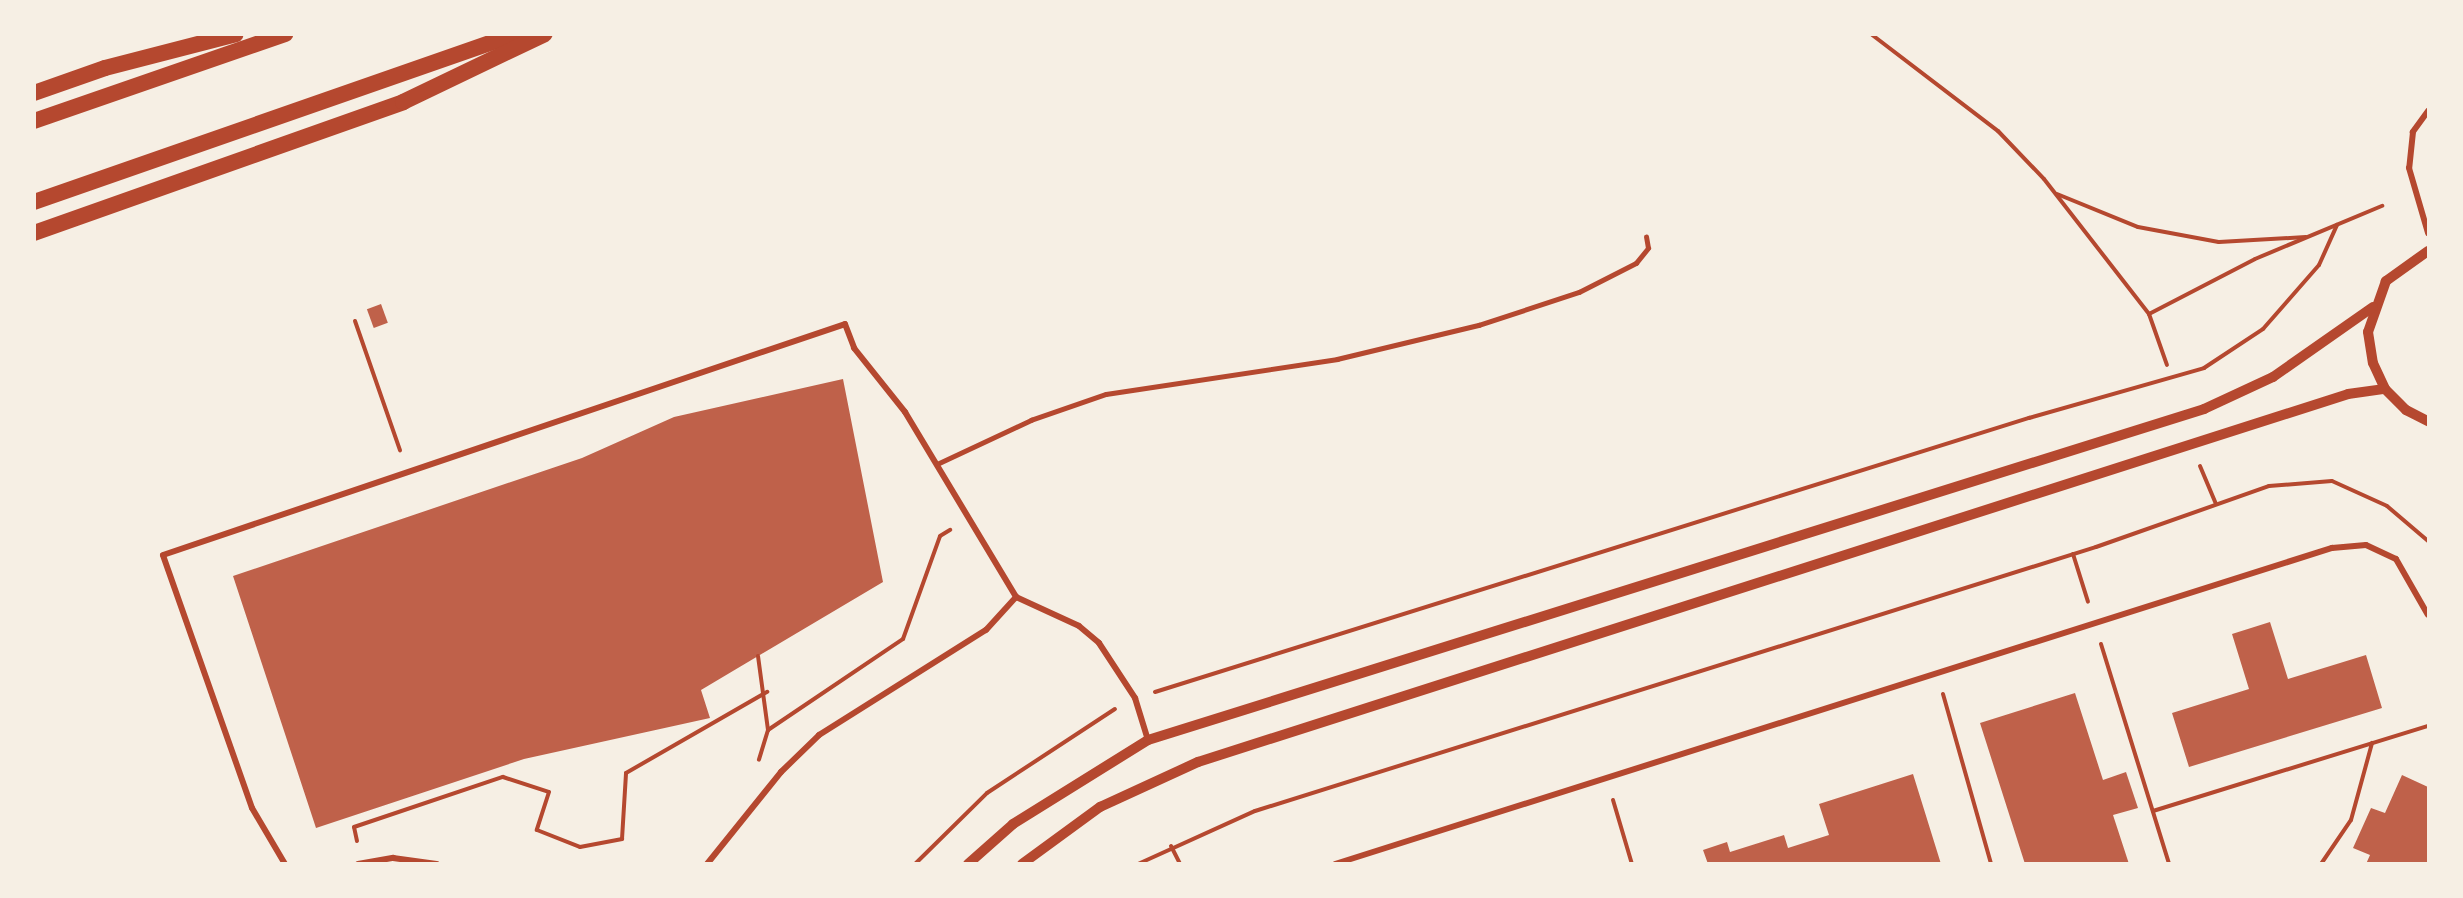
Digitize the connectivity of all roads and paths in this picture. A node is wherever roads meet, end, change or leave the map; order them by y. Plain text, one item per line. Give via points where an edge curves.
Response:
1 (236, 34) edge
2 (285, 34) edge
3 (516, 34) edge
4 (545, 34) edge
5 (1871, 34) edge
6 (34, 93) edge
7 (2428, 111) edge
8 (34, 121) edge
9 (2055, 194) junction
10 (34, 202) edge
11 (2382, 206) dead end
12 (2337, 225) junction
13 (34, 233) edge
14 (2428, 233) edge
15 (1646, 237) dead end
16 (2306, 237) junction
17 (2428, 251) edge
18 (2373, 307) junction
19 (2149, 314) junction
20 (355, 321) dead end
21 (2167, 365) dead end
22 (2385, 389) junction
23 (2428, 421) edge
24 (937, 464) junction
25 (2199, 465) dead end
26 (409, 474) junction
27 (2216, 504) junction
28 (969, 518) junction
29 (2428, 541) edge
30 (2073, 554) junction
31 (1016, 597) junction
32 (2428, 615) edge
33 (2094, 622) junction
34 (758, 656) dead end
35 (1936, 671) junction
36 (767, 692) junction
37 (1135, 698) junction
38 (2428, 726) edge
39 (768, 730) junction
40 (1148, 740) junction
41 (2372, 743) junction
42 (755, 774) dead end
43 (1606, 776) junction
44 (2152, 811) junction
45 (1171, 846) junction
46 (360, 863) edge
47 (285, 864) edge
48 (437, 864) edge
49 (707, 864) edge
50 (915, 864) edge
51 (968, 864) edge
52 (1022, 864) edge
53 (1138, 864) edge
54 (1180, 864) edge
55 (1335, 864) edge
56 (1632, 864) edge
57 (1991, 864) edge
58 (2169, 864) edge
59 (2321, 864) edge

1 - 6 highway via 105,68
2 - 8 highway
3 - 10 highway
4 - 13 highway via 403,102
5 - 9 path via 1998,131
7 - 14 street via 2413,132 2409,168
9 - 16 path via 2138,227 2196,238
9 - 19 path
11 - 12 path
12 - 16 path
12 - 37 path via 2319,265 2263,329 2204,368 2029,418
15 - 24 lane via 1648,248 1636,263 1579,292 1479,325 1337,359 1106,394 1031,420
16 - 19 path
17 - 18 street via 2386,281
18 - 22 street via 2370,342
18 - 40 street via 2273,377 2204,409
19 - 21 path
20 - 26 path
22 - 23 street via 2406,410
22 - 52 street via 2348,394 1198,762 1100,807
24 - 26 street via 905,412 854,348 845,324
24 - 28 street
25 - 27 path
26 - 47 street via 162,555 252,808
27 - 29 path via 2269,486 2332,481 2387,506
27 - 30 path
28 - 31 street
28 - 39 path via 940,536 903,639
30 - 33 path
30 - 45 path via 1255,811
31 - 37 street via 1079,626 1099,643
31 - 49 street via 986,630 819,735 781,772
32 - 33 street via 2396,559 2349,544
33 - 35 street
33 - 44 path
34 - 36 path
35 - 43 street
35 - 57 path
36 - 39 path
36 - 46 path via 626,773 622,839 580,847 537,830 549,792 503,777 354,827
37 - 40 street
37 - 50 path via 987,793
38 - 41 path
39 - 42 path
40 - 51 street via 1013,824
41 - 44 path
41 - 59 path via 2351,820
43 - 55 street
43 - 56 path
44 - 58 path
45 - 53 path
45 - 54 path
46 - 48 street via 393,858

